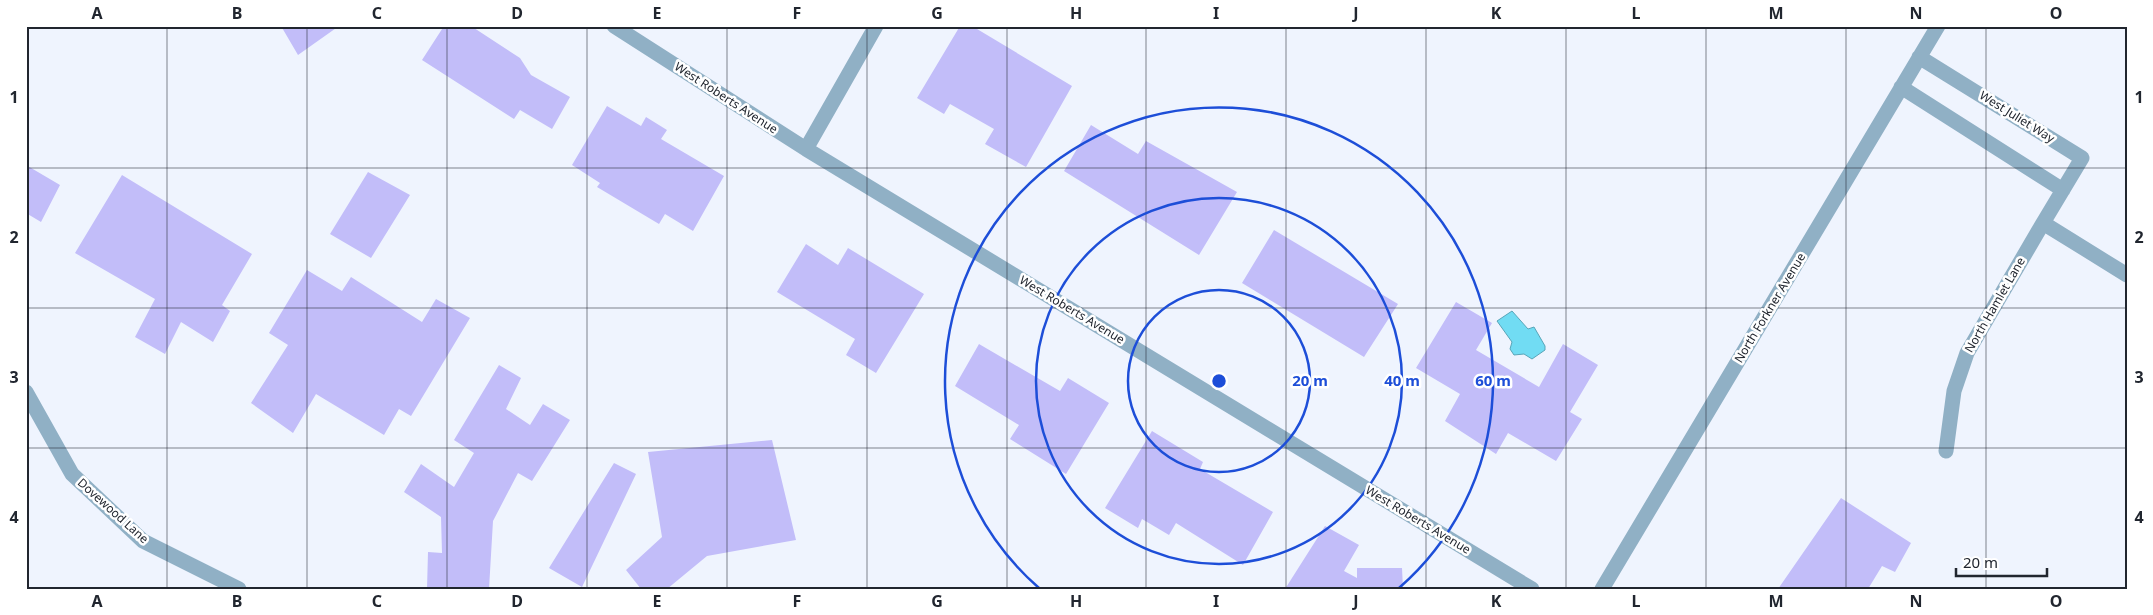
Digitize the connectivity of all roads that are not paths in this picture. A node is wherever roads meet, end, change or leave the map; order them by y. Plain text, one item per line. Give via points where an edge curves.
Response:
1 (614, 26) edge
2 (876, 26) edge
3 (1938, 26) edge
4 (1919, 58) junction
5 (1901, 87) junction
6 (806, 149) junction
7 (2063, 190) junction
8 (2043, 223) junction
9 (2127, 274) edge
10 (26, 392) edge
11 (1946, 451) dead end
12 (239, 589) edge
13 (1532, 589) edge
14 (1602, 589) edge

1 - 6 street, West Roberts Avenue
2 - 6 street
3 - 4 street, North Forkner Avenue
4 - 5 street, North Forkner Avenue
4 - 7 street, West Juliet Way via 2082,158
5 - 7 street
5 - 14 street, North Forkner Avenue
6 - 13 street, West Roberts Avenue
7 - 8 street, West Juliet Way
8 - 9 street
8 - 11 street, North Hamlet Lane via 1966,353 1954,391
10 - 12 street, Dovewood Lane via 72,474 143,540

